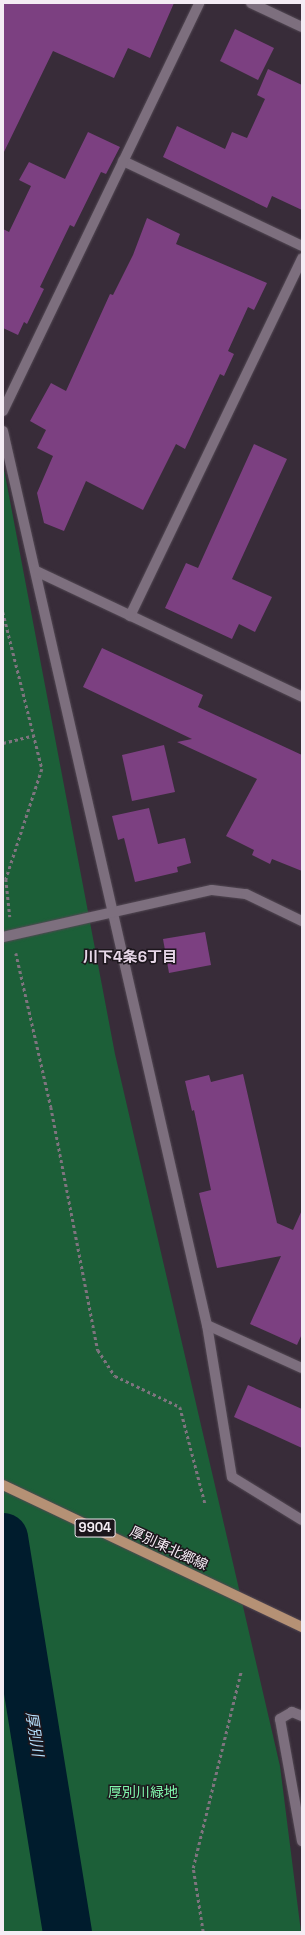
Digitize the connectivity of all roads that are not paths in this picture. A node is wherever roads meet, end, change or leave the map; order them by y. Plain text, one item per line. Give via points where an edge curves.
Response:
1 (199, 3) edge
2 (251, 3) edge
3 (302, 27) edge
4 (123, 161) junction
5 (302, 246) edge
6 (302, 258) edge
7 (3, 411) edge
8 (3, 431) edge
9 (36, 571) junction
10 (130, 616) junction
11 (302, 698) edge
12 (112, 910) junction
13 (302, 921) edge
14 (8, 936) edge
15 (207, 1325) junction
16 (302, 1368) edge
17 (3, 1485) edge
18 (302, 1520) edge
19 (302, 1627) edge
20 (302, 1716) edge
21 (302, 1841) edge

1 - 4 street
2 - 3 street
4 - 5 street
4 - 7 street
6 - 10 street
8 - 9 street
9 - 10 street
9 - 12 street
10 - 11 street
12 - 13 street via 212,890 230,890 246,894
12 - 14 street
12 - 15 street
15 - 16 street
15 - 18 street via 232,1477
17 - 19 main road, 厚別東北郷線 / 9904
20 - 21 street via 292,1712 280,1719

